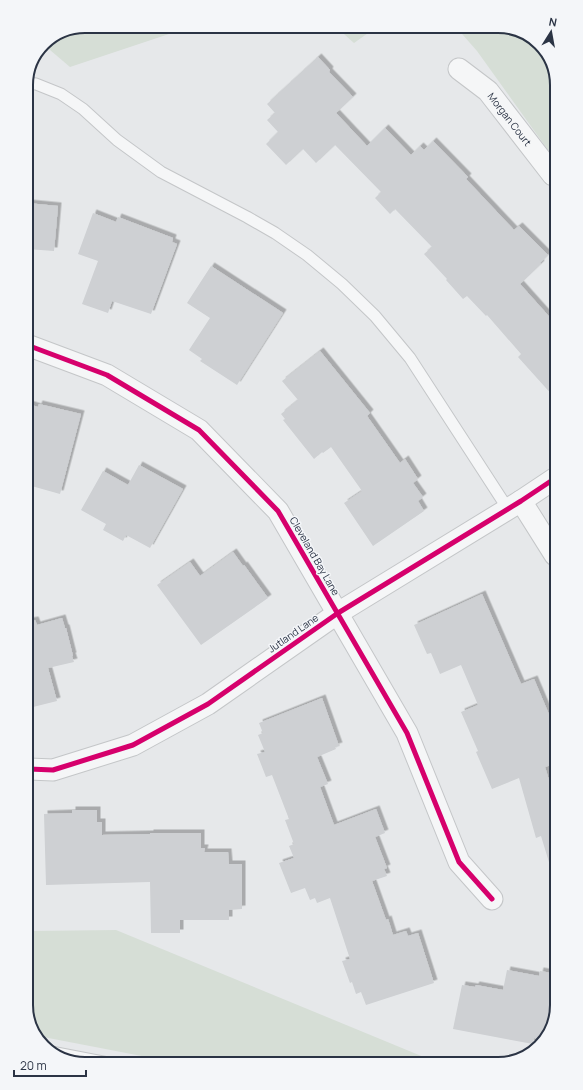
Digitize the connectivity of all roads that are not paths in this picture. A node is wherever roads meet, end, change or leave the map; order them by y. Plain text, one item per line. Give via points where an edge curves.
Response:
1 (459, 69) dead end
2 (33, 84) edge
3 (550, 171) edge
4 (33, 347) edge
5 (550, 482) edge
6 (514, 505) junction
7 (550, 549) edge
8 (338, 613) junction
9 (33, 769) edge
10 (492, 899) dead end

1 - 3 street, Morgan Court via 488,91
2 - 6 lane via 61,94 161,172 274,233 307,255 342,284 375,316 410,358
4 - 8 street, Cleveland Bay Lane via 107,375 199,430 278,511
5 - 6 street, Jutland Lane
6 - 7 street
6 - 8 street, Jutland Lane
8 - 9 street, Jutland Lane via 208,704 134,745 52,770
8 - 10 street, Cleveland Bay Lane via 407,733 459,862

